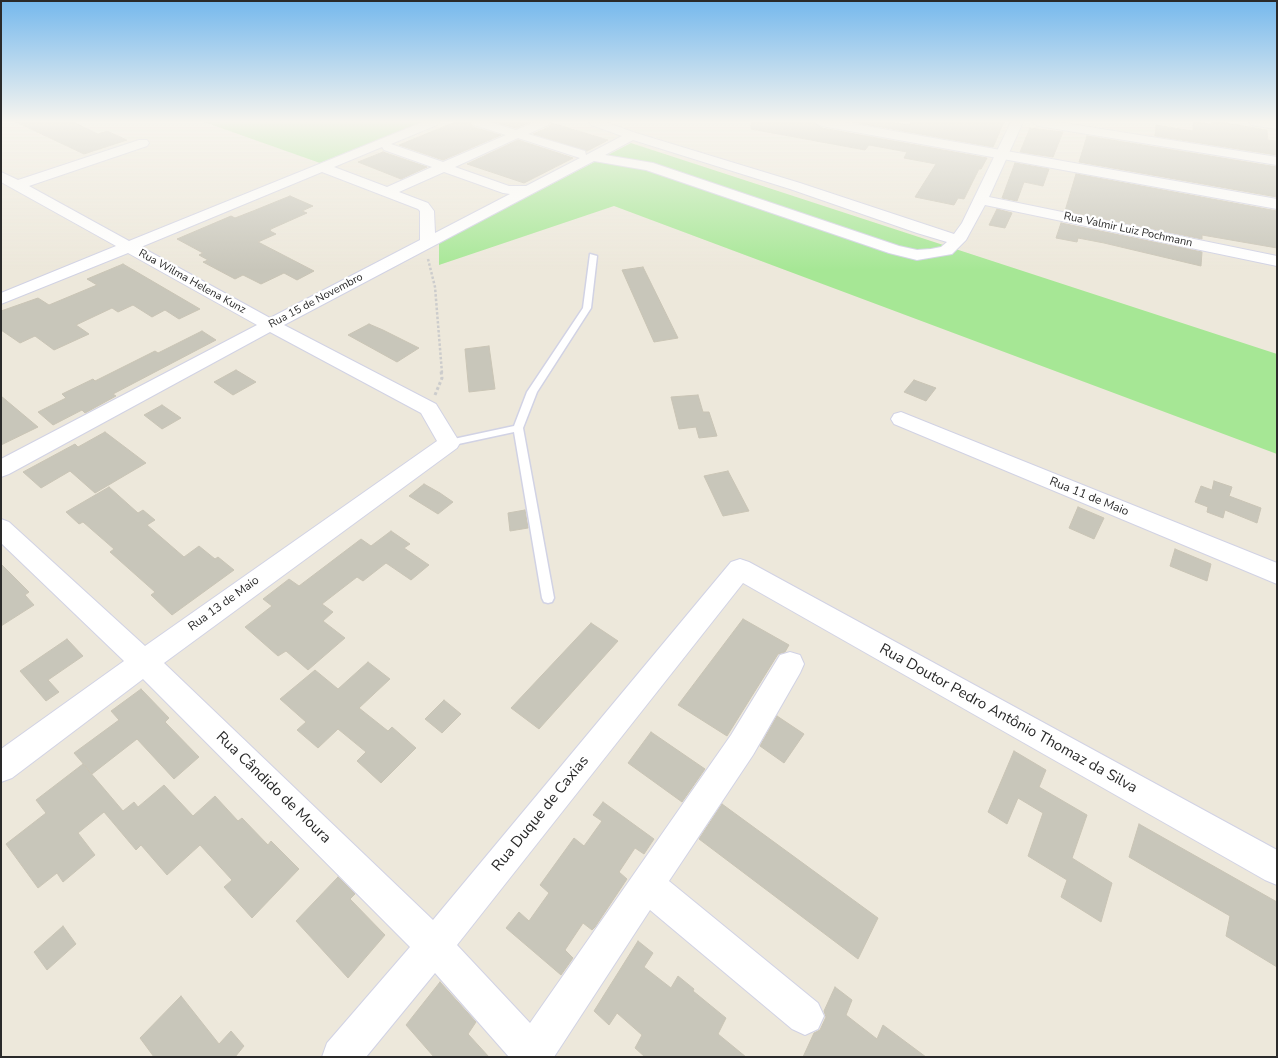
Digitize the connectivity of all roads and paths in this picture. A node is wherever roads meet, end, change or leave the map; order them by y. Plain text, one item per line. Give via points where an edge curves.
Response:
1 (58, 171) edge
2 (310, 171) edge
3 (333, 171) edge
4 (434, 171) edge
5 (456, 171) edge
6 (559, 171) edge
7 (664, 171) edge
8 (747, 171) edge
9 (993, 171) edge
10 (1098, 171) edge
11 (1, 176) edge
12 (17, 185) junction
13 (529, 190) junction
14 (388, 192) junction
15 (979, 199) junction
16 (1277, 204) edge
17 (958, 240) junction
18 (127, 246) junction
19 (422, 246) junction
20 (593, 256) dead end
21 (1277, 261) edge
22 (1, 299) edge
23 (270, 325) junction
24 (429, 410) junction
25 (901, 419) dead end
26 (518, 428) junction
27 (449, 443) junction
28 (1, 469) edge
29 (1, 528) edge
30 (740, 569) joint
31 (1277, 574) edge
32 (548, 598) dead end
33 (144, 662) junction
34 (790, 664) dead end
35 (1, 767) edge
36 (1277, 868) edge
37 (647, 885) junction
38 (434, 946) junction
39 (805, 1016) dead end
40 (534, 1055) edge
41 (341, 1057) edge

1 - 12 street
2 - 18 street
3 - 14 street
4 - 14 street
5 - 13 street via 508,190
6 - 13 street, Rua 15 de Novembro
7 - 17 street via 895,250 917,255 931,254 946,251
8 - 17 street
9 - 15 street
10 - 16 street
11 - 12 street, Rua Wilma Helena Kunz
12 - 18 street, Rua Wilma Helena Kunz
13 - 19 street, Rua 15 de Novembro
14 - 19 street via 423,206 427,211
15 - 17 street
15 - 21 street, Rua Valmir Luiz Pochmann
18 - 22 street
18 - 23 street, Rua Wilma Helena Kunz
19 - 23 street, Rua 15 de Novembro
19 - 24 path via 435,287 442,378
20 - 26 lane via 587,308 532,392
23 - 24 street, Rua Wilma Helena Kunz
23 - 28 street, Rua 15 de Novembro
24 - 27 street
25 - 31 street, Rua 11 de Maio
26 - 27 lane
26 - 32 lane
27 - 33 street, Rua 13 de Maio
29 - 33 street, Rua Cândido de Moura
30 - 36 street, Rua Doutor Pedro Antônio Thomaz da Silva
30 - 38 street, Rua Duque de Caxias
33 - 35 street, Rua 13 de Maio
33 - 38 street, Rua Cândido de Moura
34 - 37 street via 742,745
37 - 39 street
37 - 40 street
38 - 40 street, Rua Cândido de Moura
38 - 41 street, Rua Duque de Caxias

